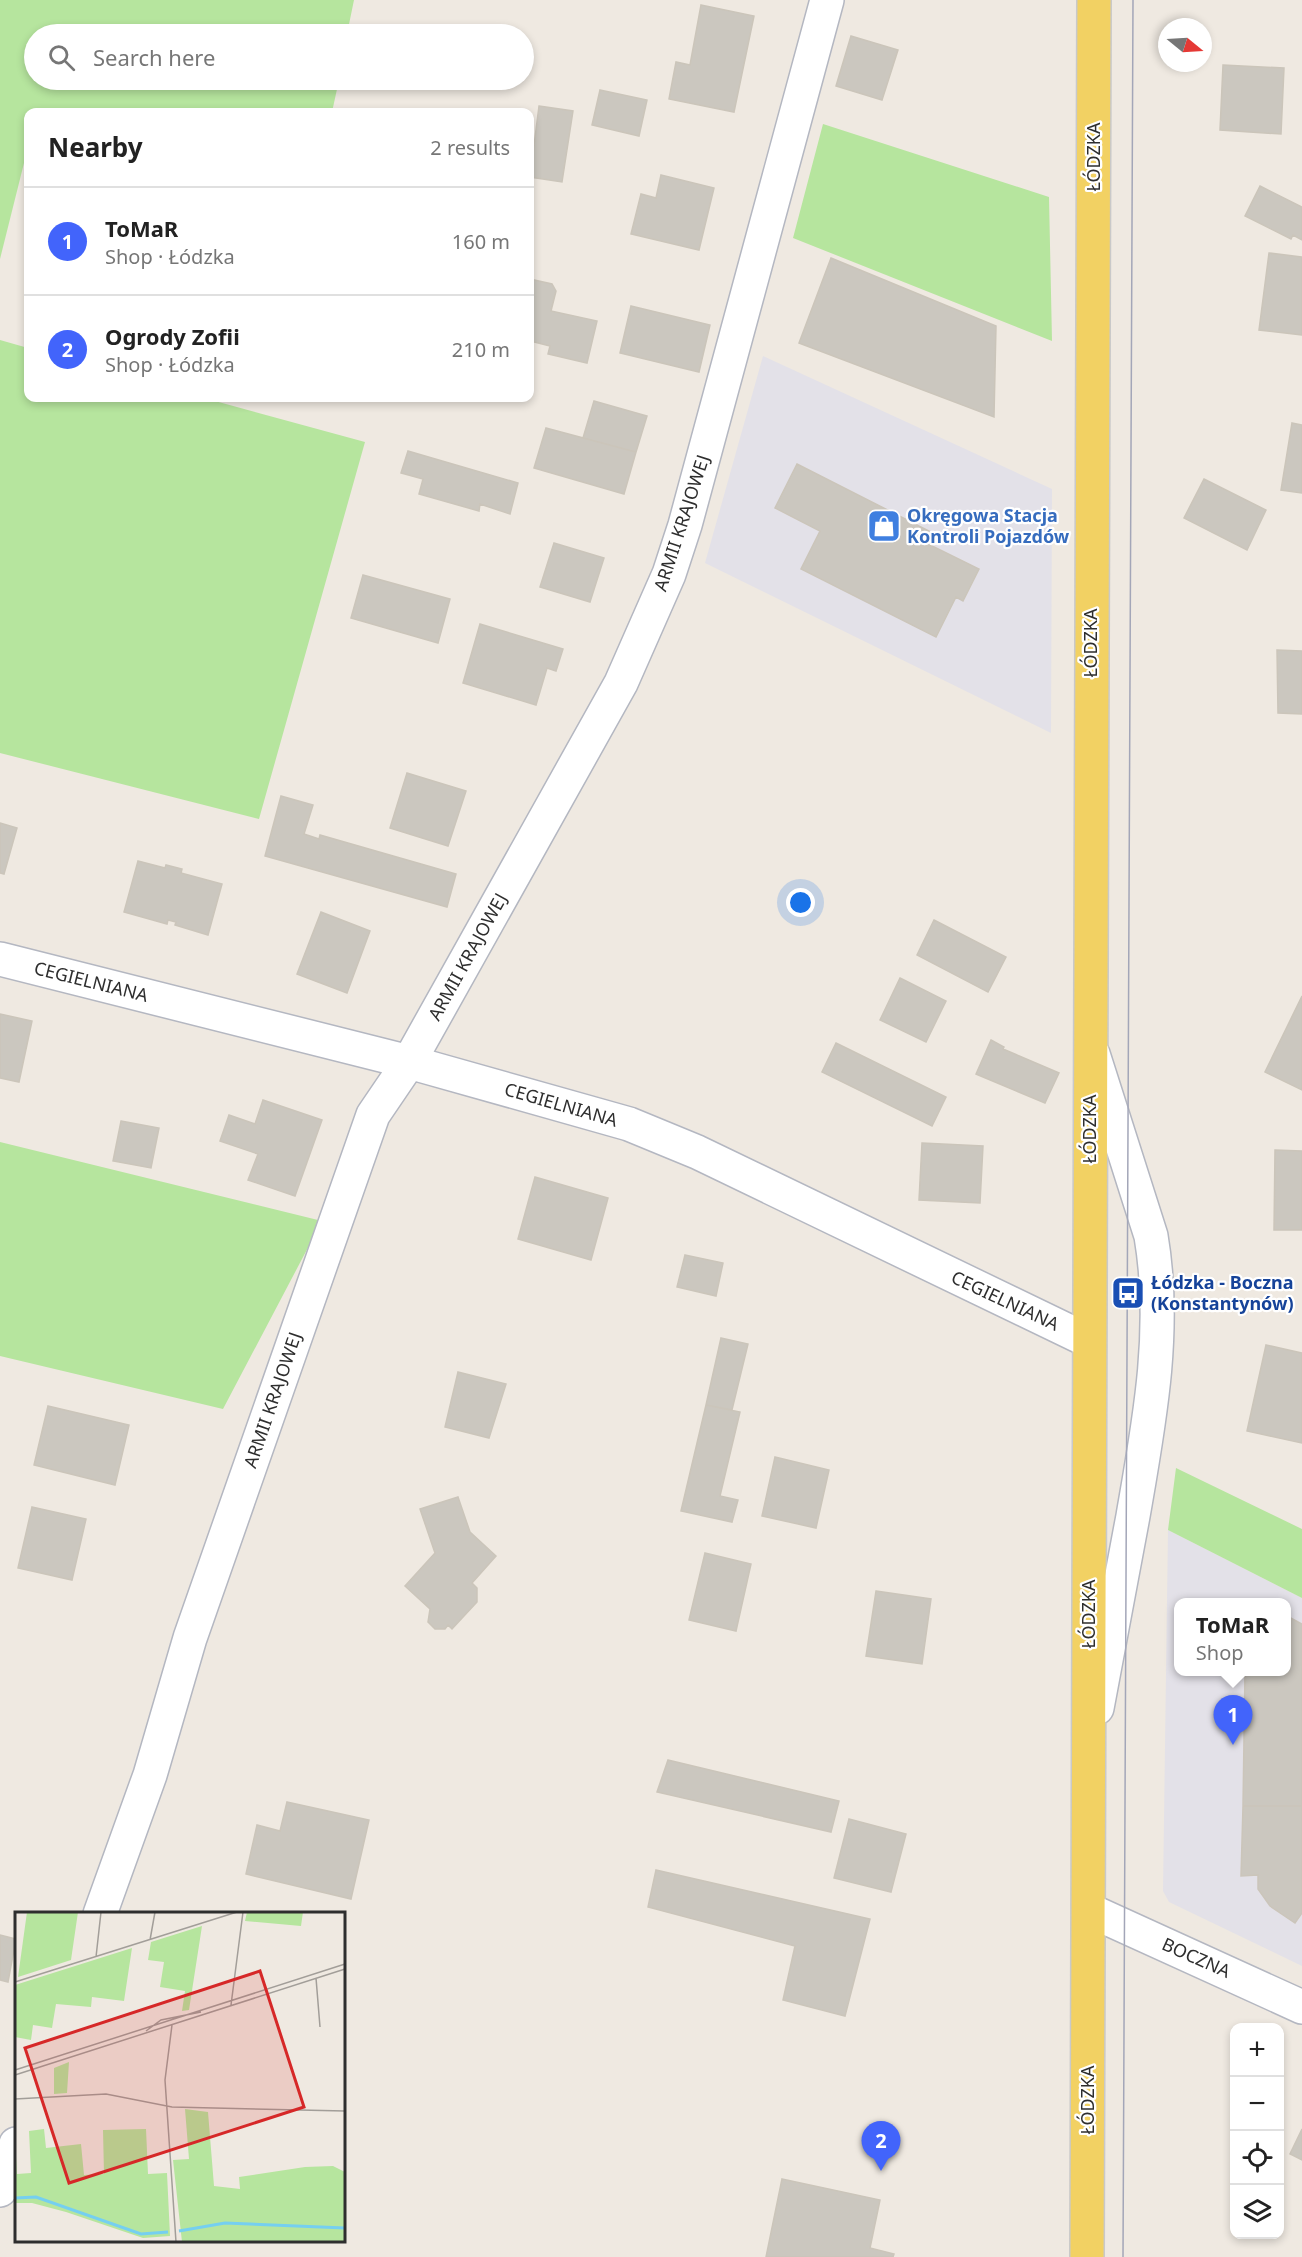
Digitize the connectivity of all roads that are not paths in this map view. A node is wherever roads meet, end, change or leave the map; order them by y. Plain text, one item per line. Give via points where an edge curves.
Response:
1 (827, 0) edge
2 (1094, 0) edge
3 (0, 959) edge
4 (1090, 1042) junction
5 (409, 1062) junction
6 (1089, 1341) junction
7 (1088, 1754) junction
8 (1089, 1910) junction
9 (101, 1912) edge
10 (1302, 2007) edge
11 (15, 2147) edge
12 (0, 2190) edge
13 (1087, 2257) edge

1 - 5 street, ARMII KRAJOWEJ via 669,574 621,682
2 - 4 main road, ŁÓDZKA
3 - 5 street, CEGIELNIANA
4 - 6 main road, ŁÓDZKA
4 - 7 street via 1151,1236 1156,1264 1156,1368 1150,1420
5 - 6 street, CEGIELNIANA via 629,1124 662,1137
5 - 9 street, ARMII KRAJOWEJ via 373,1116 190,1638 150,1775
6 - 7 main road, ŁÓDZKA
7 - 8 main road, ŁÓDZKA
8 - 10 street, BOCZNA
8 - 13 main road, ŁÓDZKA
11 - 12 street

